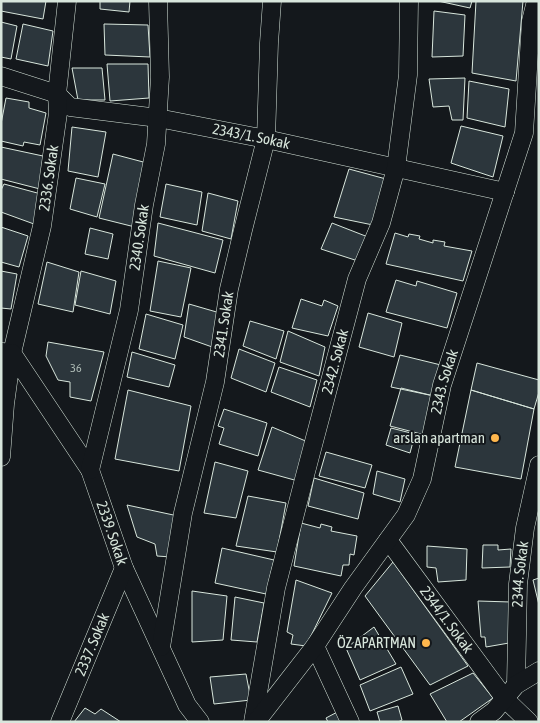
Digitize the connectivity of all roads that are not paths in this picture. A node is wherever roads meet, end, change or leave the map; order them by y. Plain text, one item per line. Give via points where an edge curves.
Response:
1 (66, 1) edge
2 (158, 1) edge
3 (272, 1) edge
4 (409, 1) edge
5 (536, 1) edge
6 (1, 76) edge
7 (57, 94) junction
8 (158, 118) junction
9 (266, 138) junction
10 (396, 168) junction
11 (505, 192) junction
12 (7, 352) edge
13 (1, 457) edge
14 (539, 466) edge
15 (90, 470) junction
16 (388, 540) junction
17 (124, 568) junction
18 (315, 646) junction
19 (161, 647) junction
20 (539, 671) edge
21 (516, 685) junction
22 (504, 699) junction
23 (60, 722) edge
24 (200, 722) edge
25 (255, 722) edge
26 (350, 722) edge
27 (479, 722) edge
28 (529, 722) edge

1 - 7 street, 2336. Sokak
2 - 8 street, 2340. Sokak
3 - 9 street, 2341. Sokak
4 - 10 street, 2342. Sokak via 408,75
5 - 11 street, 2343. Sokak via 531,21 524,133
6 - 7 street, 2343/1. Sokak
7 - 8 street, 2343/1. Sokak via 70,107
7 - 12 street, 2336. Sokak via 58,113 42,226
8 - 9 street, 2343/1. Sokak
8 - 15 street, 2340. Sokak via 129,310
9 - 10 street, 2343/1. Sokak
9 - 19 street, 2341. Sokak via 242,230 215,382 183,513
10 - 11 street, 2343/1. Sokak
10 - 25 street, 2342. Sokak via 381,223 357,278 300,493 276,588
11 - 16 street, 2343. Sokak via 442,385 422,479 406,515
12 - 13 street
12 - 15 street, 2339. Sokak
14 - 21 street, 2344. Sokak via 525,528 518,584
15 - 17 street, 2339. Sokak
16 - 18 street, 2343. Sokak
16 - 22 street, 2344/1. Sokak
17 - 19 street, 2339. Sokak
17 - 23 street, 2337. Sokak
18 - 25 street, 2343. Sokak
18 - 26 street
19 - 24 street, 2339. Sokak via 187,705
20 - 21 street
21 - 22 street
22 - 27 street
22 - 28 street, 2344/1. Sokak

